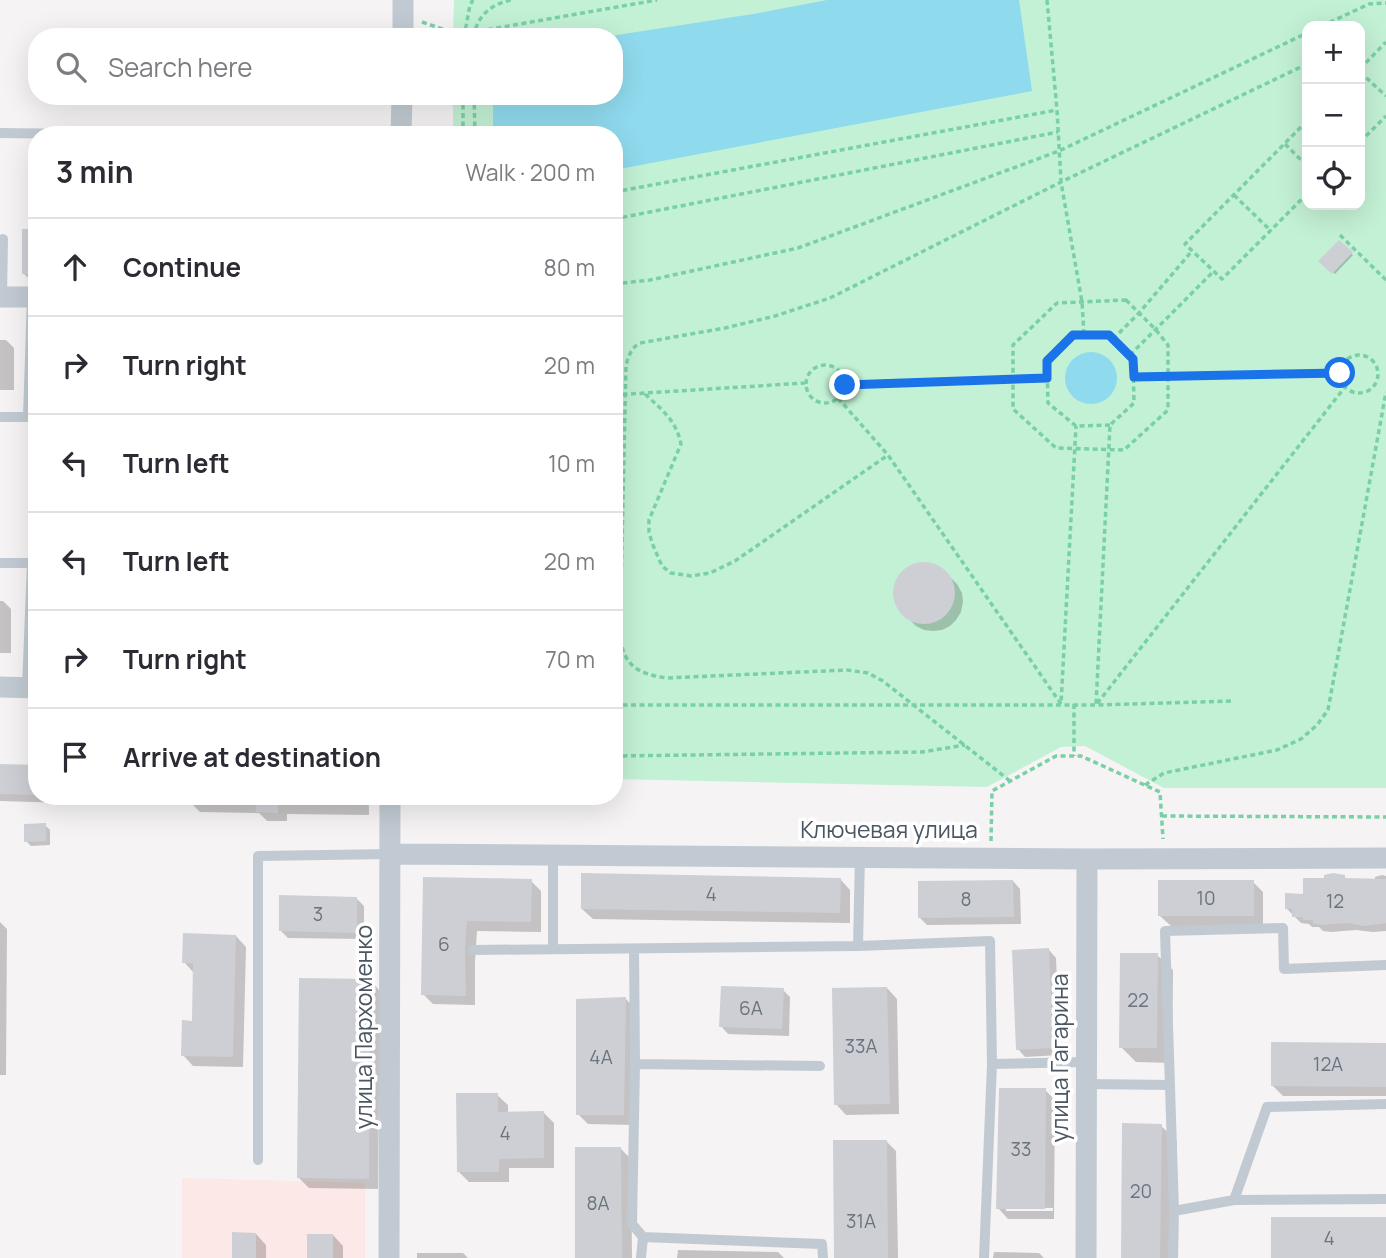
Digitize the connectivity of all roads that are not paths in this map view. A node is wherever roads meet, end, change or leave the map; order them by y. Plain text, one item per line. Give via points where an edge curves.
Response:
1 (402, 105) edge
2 (401, 126) edge
3 (0, 133) edge
4 (28, 133) edge
5 (3, 239) dead end
6 (1, 297) edge
7 (28, 297) edge
8 (28, 416) edge
9 (0, 417) edge
10 (0, 563) edge
11 (28, 563) edge
12 (0, 687) edge
13 (28, 688) edge
14 (390, 805) edge
15 (391, 854) junction
16 (553, 855) junction
17 (860, 856) junction
18 (1386, 858) edge
19 (1087, 859) junction
20 (858, 946) junction
21 (553, 949) junction
22 (634, 949) junction
23 (473, 950) dead end
24 (1386, 965) edge
25 (1087, 1062) junction
26 (635, 1064) junction
27 (992, 1064) junction
28 (820, 1066) dead end
29 (1086, 1084) junction
30 (1170, 1085) junction
31 (1386, 1104) edge
32 (258, 1160) dead end
33 (1386, 1199) edge
34 (1234, 1200) junction
35 (1174, 1211) junction
36 (643, 1237) junction
37 (389, 1258) edge
38 (641, 1258) edge
39 (823, 1258) edge
40 (984, 1258) edge
41 (1086, 1258) edge
42 (1173, 1258) edge

1 - 2 street
3 - 4 lane
5 - 6 lane
6 - 7 street
8 - 9 lane
10 - 11 lane
12 - 13 street
14 - 15 street, улица Пархоменко
15 - 16 street, Ключевая улица
15 - 32 lane via 258,856
15 - 37 street, улица Пархоменко
16 - 17 street, Ключевая улица
16 - 21 lane
17 - 19 street, Ключевая улица
17 - 20 lane
18 - 19 street, Ключевая улица
19 - 25 street, улица Гагарина
20 - 22 lane
20 - 27 lane via 990,941
21 - 22 lane
21 - 23 lane
22 - 26 lane
24 - 30 lane via 1284,969 1283,928 1165,931
25 - 27 lane
25 - 29 street, улица Гагарина
26 - 28 lane
26 - 36 lane via 632,1224
27 - 40 lane
29 - 30 lane
29 - 41 street, улица Гагарина
30 - 35 lane
31 - 34 lane via 1267,1107
33 - 34 lane
34 - 35 lane
35 - 42 lane
36 - 38 lane
36 - 39 lane via 822,1244

